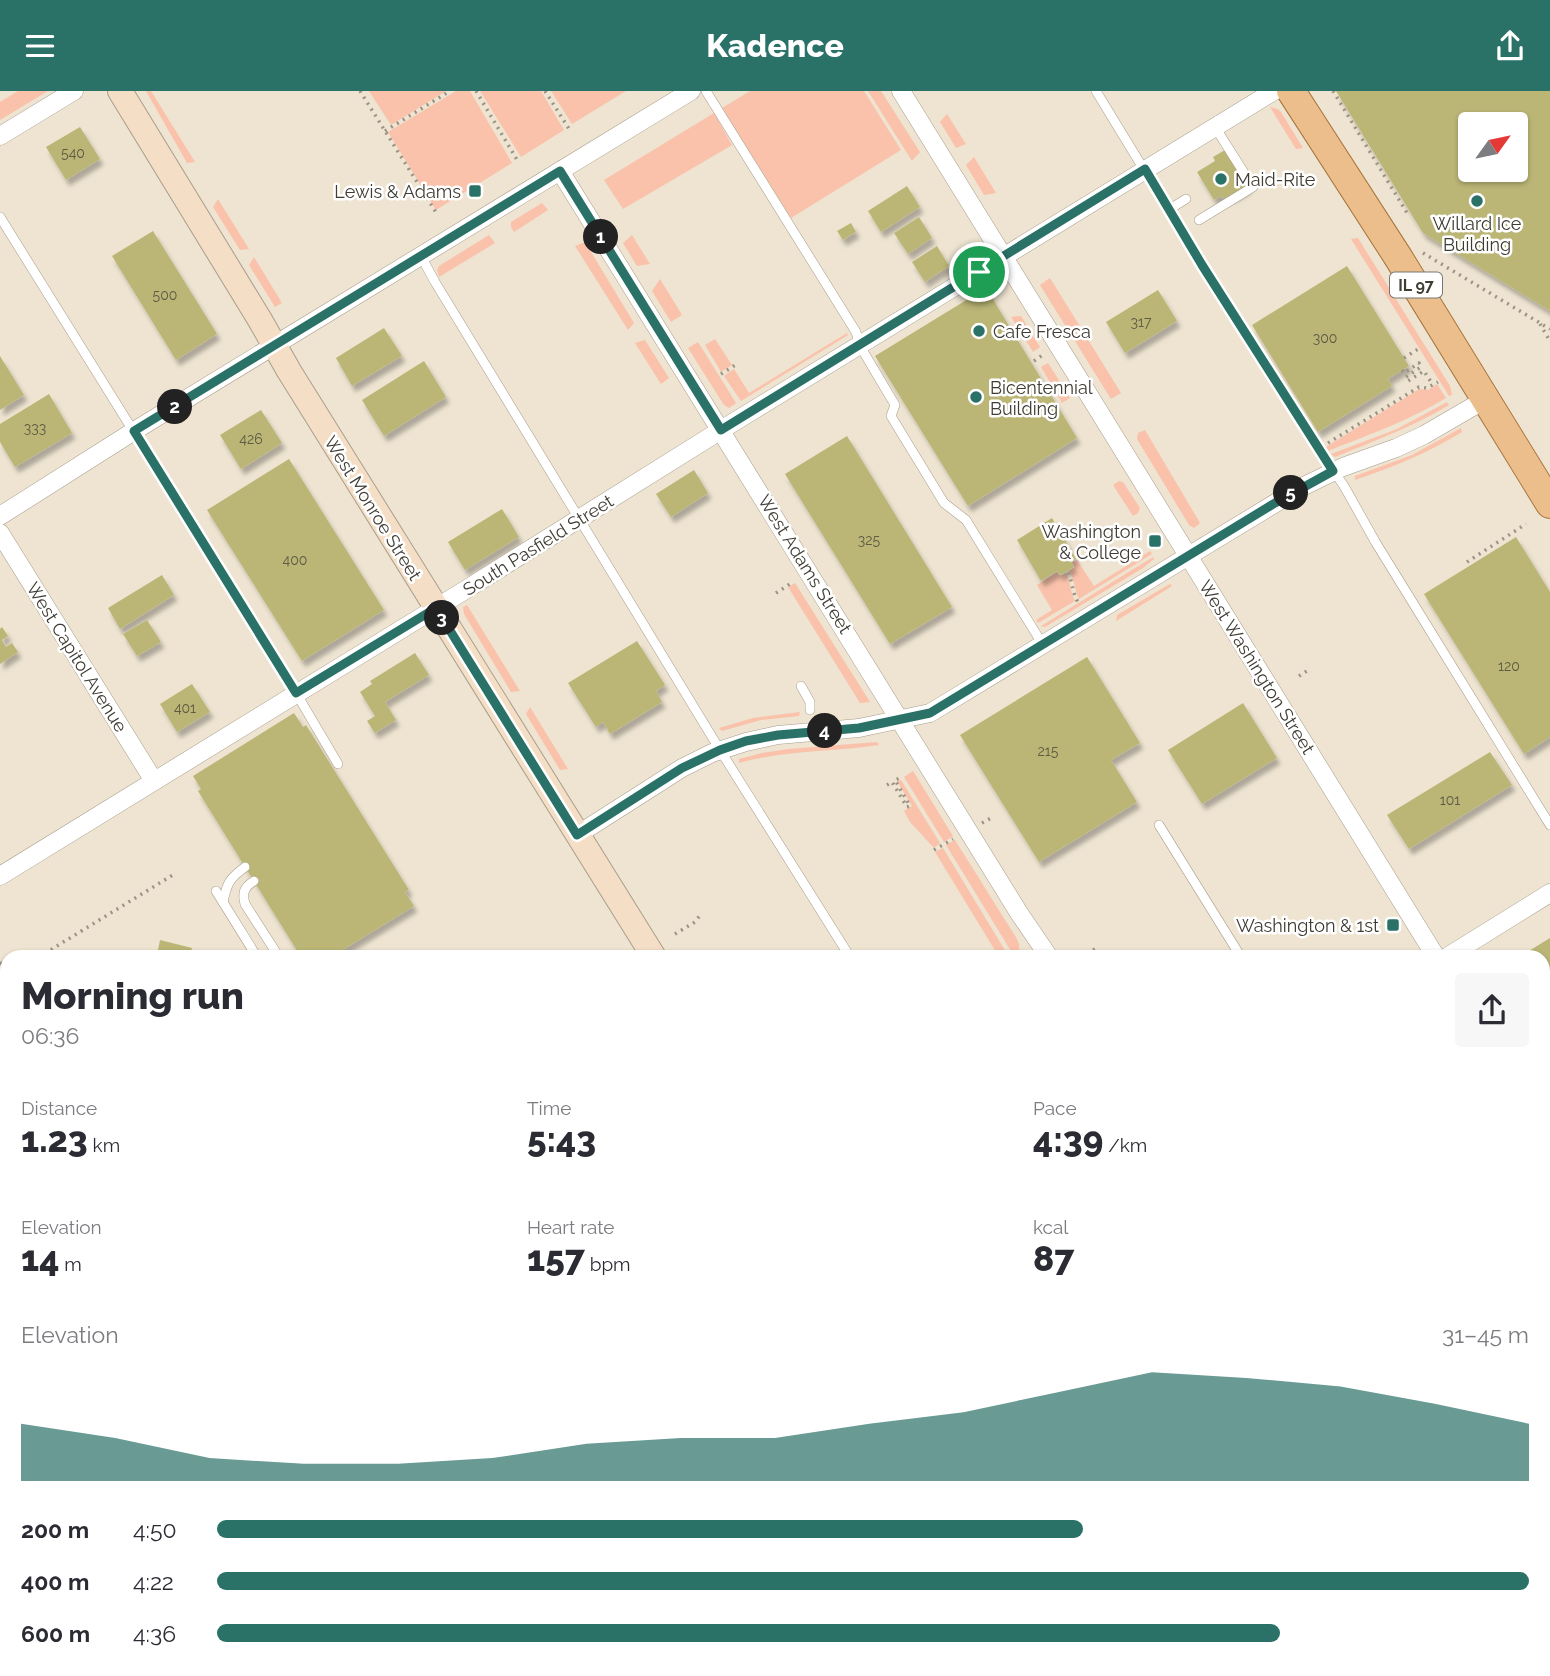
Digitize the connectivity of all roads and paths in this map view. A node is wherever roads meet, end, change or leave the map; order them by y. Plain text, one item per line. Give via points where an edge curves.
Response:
1 (74, 91) edge
2 (120, 91) edge
3 (360, 91) edge
4 (450, 91) edge
5 (476, 91) edge
6 (545, 91) edge
7 (691, 91) edge
8 (706, 91) edge
9 (901, 91) edge
10 (1096, 91) edge
11 (1274, 91) edge
12 (1291, 91) edge
13 (1333, 91) edge
14 (1215, 127) junction
15 (385, 131) junction
16 (571, 132) dead end
17 (0, 136) edge
18 (519, 163) dead end
19 (1145, 169) junction
20 (560, 171) junction
21 (1186, 199) dead end
22 (1168, 209) junction
23 (1407, 213) dead end
24 (437, 214) dead end
25 (0, 217) edge
26 (1199, 220) dead end
27 (1421, 252) dead end
28 (421, 256) junction
29 (1004, 257) junction
30 (1539, 323) junction
31 (1550, 330) edge
32 (1550, 341) edge
33 (275, 345) junction
34 (860, 345) junction
35 (1418, 349) dead end
36 (1041, 356) dead end
37 (1404, 358) dead end
38 (1034, 361) dead end
39 (737, 364) dead end
40 (1402, 370) dead end
41 (721, 375) dead end
42 (1437, 382) dead end
43 (1433, 385) junction
44 (1486, 399) junction
45 (721, 430) junction
46 (134, 431) junction
47 (1319, 449) junction
48 (1333, 471) junction
49 (1550, 504) edge
50 (0, 516) edge
51 (579, 519) junction
52 (1526, 524) dead end
53 (0, 533) edge
54 (1188, 557) junction
55 (1467, 562) dead end
56 (1068, 573) dead end
57 (791, 583) dead end
58 (776, 593) dead end
59 (1078, 602) dead end
60 (436, 608) junction
61 (1043, 645) junction
62 (1310, 669) dead end
63 (1299, 676) dead end
64 (801, 686) dead end
65 (296, 693) junction
66 (810, 710) dead end
67 (900, 720) junction
68 (720, 750) junction
69 (338, 764) dead end
70 (902, 777) dead end
71 (154, 781) junction
72 (887, 785) dead end
73 (991, 818) dead end
74 (982, 823) dead end
75 (1159, 825) dead end
76 (1550, 825) edge
77 (577, 835) junction
78 (954, 838) dead end
79 (934, 850) dead end
80 (245, 867) dead end
81 (176, 873) dead end
82 (0, 876) edge
83 (254, 881) dead end
84 (216, 891) dead end
85 (1550, 893) edge
86 (223, 902) junction
87 (701, 914) dead end
88 (675, 934) dead end
89 (50, 950) edge
90 (253, 950) edge
91 (275, 950) edge
92 (650, 950) edge
93 (846, 950) edge
94 (1041, 950) edge
95 (1237, 950) edge
96 (1432, 950) edge
97 (1458, 950) edge

1 - 17 street
2 - 33 street, West Monroe Street
3 - 15 path
4 - 15 path
5 - 18 path
6 - 16 path
7 - 20 street
8 - 34 lane
9 - 29 street, West Washington Street
10 - 19 lane
11 - 14 street, South Pasfield Street
12 - 44 main road, IL 97
13 - 23 path
14 - 19 street, South Pasfield Street
14 - 26 lane via 1253,187
15 - 24 path
19 - 22 lane
19 - 29 street, South Pasfield Street
20 - 28 street
20 - 45 street, West Adams Street
21 - 22 lane
22 - 47 lane
25 - 46 lane
27 - 30 path
28 - 33 street
28 - 51 lane
29 - 34 street, South Pasfield Street
29 - 54 street, West Washington Street
30 - 31 path
30 - 32 path
33 - 46 street
33 - 60 street, West Monroe Street
34 - 45 street, South Pasfield Street
34 - 61 lane via 895,405 891,416 944,503 965,520
35 - 37 path
36 - 38 path
39 - 41 path
40 - 43 path via 1404,373 1419,363 1422,367 1406,377 1408,381 1424,371
42 - 43 path
43 - 47 path via 1419,387
44 - 48 street via 1424,435
44 - 49 main road, IL 97
45 - 51 street, South Pasfield Street
45 - 67 street, West Adams Street
46 - 50 street
46 - 65 lane
47 - 48 lane
48 - 54 street
48 - 76 lane
51 - 60 street, South Pasfield Street
51 - 68 lane
52 - 55 path
53 - 71 street, West Capitol Avenue
54 - 61 street
54 - 96 street, West Washington Street
56 - 59 path
57 - 58 path
60 - 65 street, South Pasfield Street
60 - 77 street, West Monroe Street
61 - 67 street via 930,713
62 - 63 path
64 - 66 lane
65 - 69 lane
65 - 71 street, South Pasfield Street
67 - 68 street via 778,735
67 - 94 street, West Adams Street
68 - 77 street via 682,768
68 - 93 lane
70 - 72 path via 895,781 910,806 892,782
71 - 82 street, South Pasfield Street
73 - 74 path
75 - 95 lane
77 - 92 street, West Monroe Street
78 - 79 path
80 - 86 lane via 231,878
81 - 89 path
83 - 91 lane via 244,890 245,904
84 - 86 lane
85 - 97 street
86 - 90 lane
87 - 88 path

